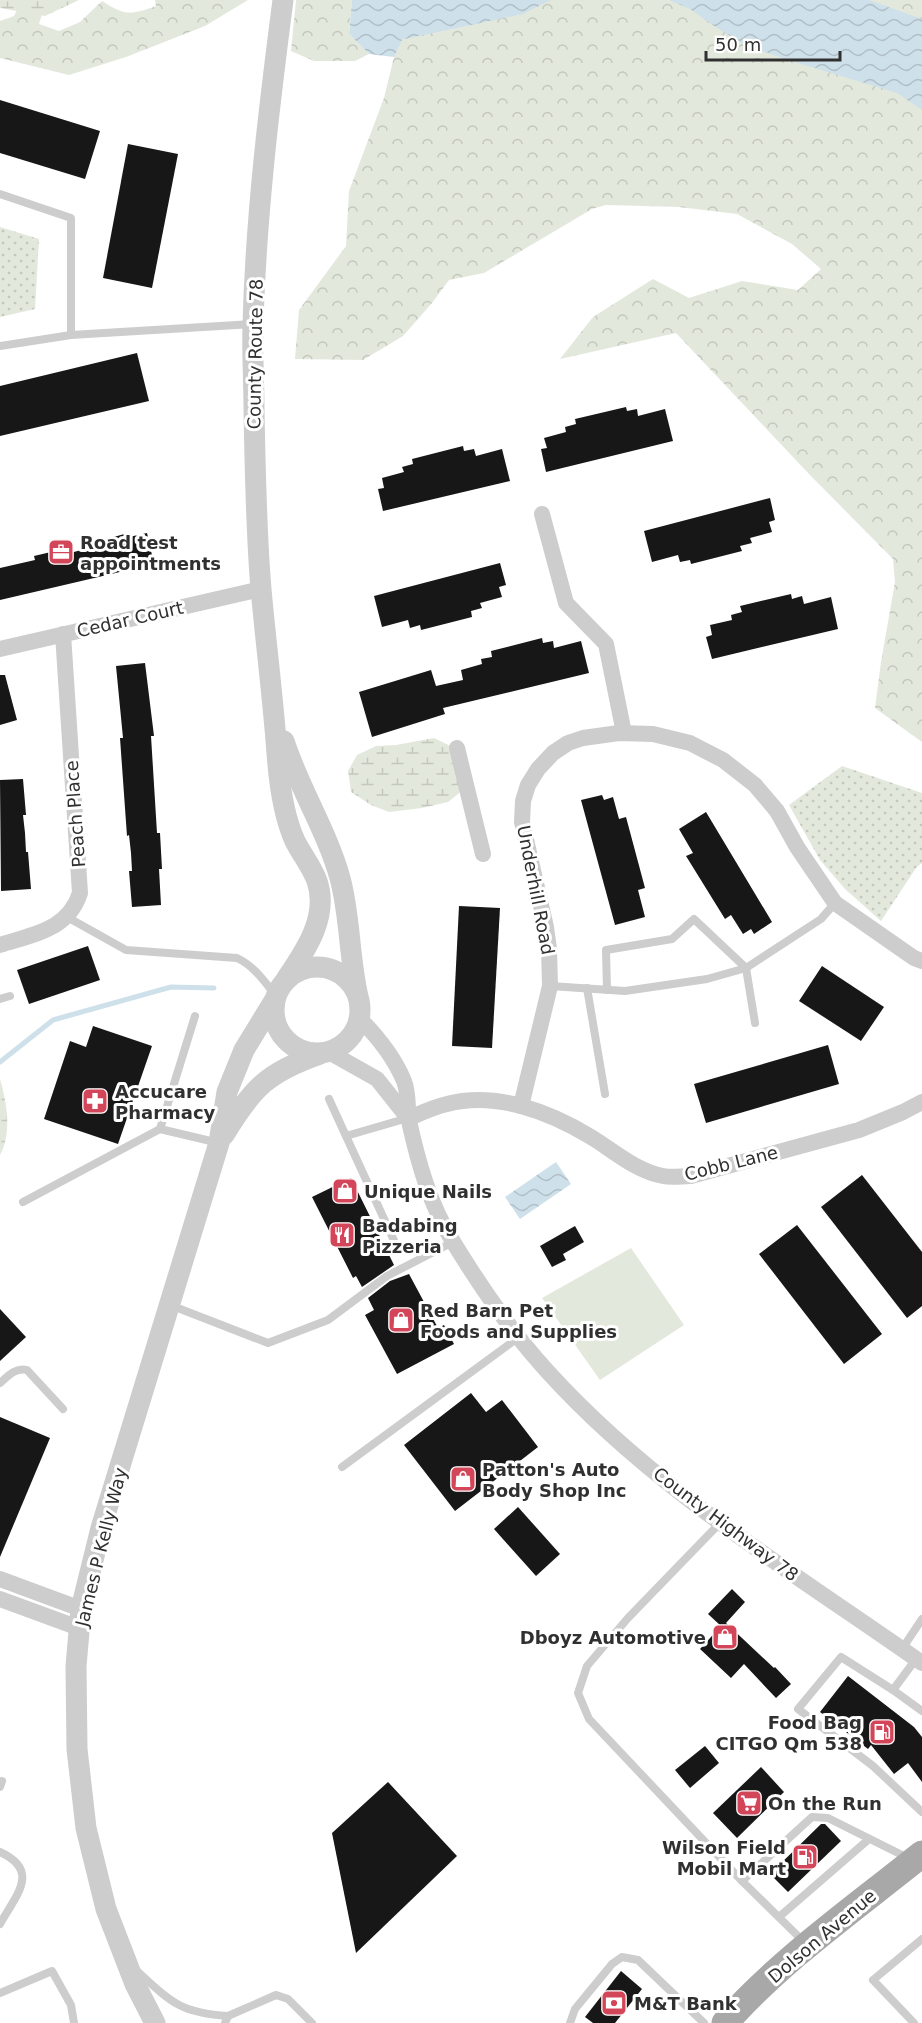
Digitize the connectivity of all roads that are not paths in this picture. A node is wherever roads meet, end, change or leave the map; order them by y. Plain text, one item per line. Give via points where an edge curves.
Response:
1 (283, 0) edge
2 (0, 194) edge
3 (253, 324) junction
4 (71, 334) junction
5 (0, 346) edge
6 (542, 514) dead end
7 (261, 589) junction
8 (63, 634) junction
9 (0, 649) edge
10 (275, 709) junction
11 (624, 733) junction
12 (457, 748) dead end
13 (483, 854) dead end
14 (835, 903) junction
15 (67, 917) junction
16 (0, 945) edge
17 (922, 961) edge
18 (746, 968) junction
19 (550, 986) junction
20 (587, 988) junction
21 (607, 990) junction
22 (279, 992) junction
23 (357, 992) junction
24 (10, 996) dead end
25 (0, 999) edge
26 (195, 1016) dead end
27 (360, 1018) junction
28 (755, 1023) dead end
29 (324, 1053) junction
30 (605, 1094) dead end
31 (328, 1099) dead end
32 (922, 1102) edge
33 (521, 1106) junction
34 (409, 1118) junction
35 (160, 1129) junction
36 (346, 1136) junction
37 (219, 1143) junction
38 (23, 1203) dead end
39 (453, 1242) junction
40 (396, 1245) dead end
41 (169, 1305) junction
42 (519, 1337) junction
43 (0, 1383) edge
44 (63, 1409) dead end
45 (342, 1467) dead end
46 (720, 1523) junction
47 (0, 1579) edge
48 (0, 1599) edge
49 (80, 1618) junction
50 (922, 1619) edge
51 (902, 1649) junction
52 (919, 1661) edge
53 (893, 1690) junction
54 (922, 1711) edge
55 (922, 1812) edge
56 (869, 1839) junction
57 (0, 1852) edge
58 (918, 1857) edge
59 (741, 1881) junction
60 (778, 1917) junction
61 (0, 1924) edge
62 (922, 1939) edge
63 (808, 1946) junction
64 (126, 1961) junction
65 (0, 1994) edge
66 (226, 2019) edge
67 (74, 2023) edge
68 (155, 2023) edge
69 (312, 2023) edge
70 (570, 2023) edge
71 (704, 2023) edge
72 (725, 2023) edge
73 (914, 2023) edge

1 - 3 street, County Route 78 via 262,174
2 - 4 lane via 71,218
3 - 4 lane
3 - 7 street, County Route 78
4 - 5 lane
6 - 11 street via 566,603 606,644
7 - 8 street, Cedar Court
7 - 10 street, County Route 78
8 - 9 street, Cedar Court
8 - 15 street, Peach Place via 80,892
10 - 22 street, County Route 78 via 280,784 288,820 320,894 314,933
10 - 23 street, County Route 78 via 290,759 340,877
11 - 14 street, Underhill Road via 652,734 690,743 723,760 755,785 777,811 796,847
11 - 19 street, Underhill Road via 583,738 552,753 528,785 523,801 522,822 546,927
12 - 13 street
14 - 17 street, Underhill Road
14 - 18 lane via 821,919
15 - 16 street via 54,927
15 - 22 lane via 126,950 238,959
18 - 21 lane via 657,987
18 - 21 lane via 694,919 672,939 606,950
18 - 28 lane
19 - 20 lane
19 - 33 street, Underhill Road
20 - 21 lane
20 - 30 lane
22 - 23 street via 299,970 312,966 326,967 344,976
22 - 29 street via 275,1021 284,1039 307,1052
22 - 37 street, James P Kelly Way via 244,1050 227,1092
23 - 27 street
24 - 25 lane
26 - 35 lane
27 - 29 street via 349,1040
27 - 34 street, County Highway 78 via 378,1037 405,1084
29 - 34 street, County Highway 78 via 377,1079
29 - 37 street, James P Kelly Way via 277,1072 254,1089
31 - 36 lane
32 - 33 street, Cobb Lane via 859,1130 691,1176 665,1177 641,1169 563,1121
33 - 34 street, Cobb Lane via 497,1100 448,1103
34 - 36 lane
34 - 39 street, County Highway 78 via 435,1210
35 - 37 lane
35 - 38 lane
36 - 40 lane
37 - 41 street, James P Kelly Way
39 - 41 lane via 387,1276 328,1320 268,1343
39 - 42 street, County Highway 78
41 - 49 street, James P Kelly Way via 101,1528
42 - 45 lane
42 - 46 street, County Highway 78 via 593,1418
43 - 44 lane via 20,1368 27,1370
46 - 51 street, County Highway 78
46 - 59 lane via 587,1666 578,1693 589,1719
47 - 49 street
48 - 49 street
49 - 64 street, James P Kelly Way via 76,1749 86,1828 106,1909
50 - 51 lane
51 - 52 street, County Highway 78
52 - 53 lane
53 - 54 lane
53 - 55 lane via 841,1657 798,1709 873,1766
56 - 58 lane
56 - 59 lane via 828,1818 812,1817
56 - 60 lane
57 - 61 lane via 12,1857 24,1876
58 - 63 main road, Dolson Avenue
59 - 60 lane
60 - 63 lane
62 - 73 lane via 873,1980
63 - 72 main road, Dolson Avenue
64 - 66 lane via 170,2002
64 - 68 street, James P Kelly Way
65 - 67 lane via 52,1971 71,2005
66 - 69 lane via 276,1995 288,1999
70 - 71 lane via 575,2009 622,1957 638,1960

